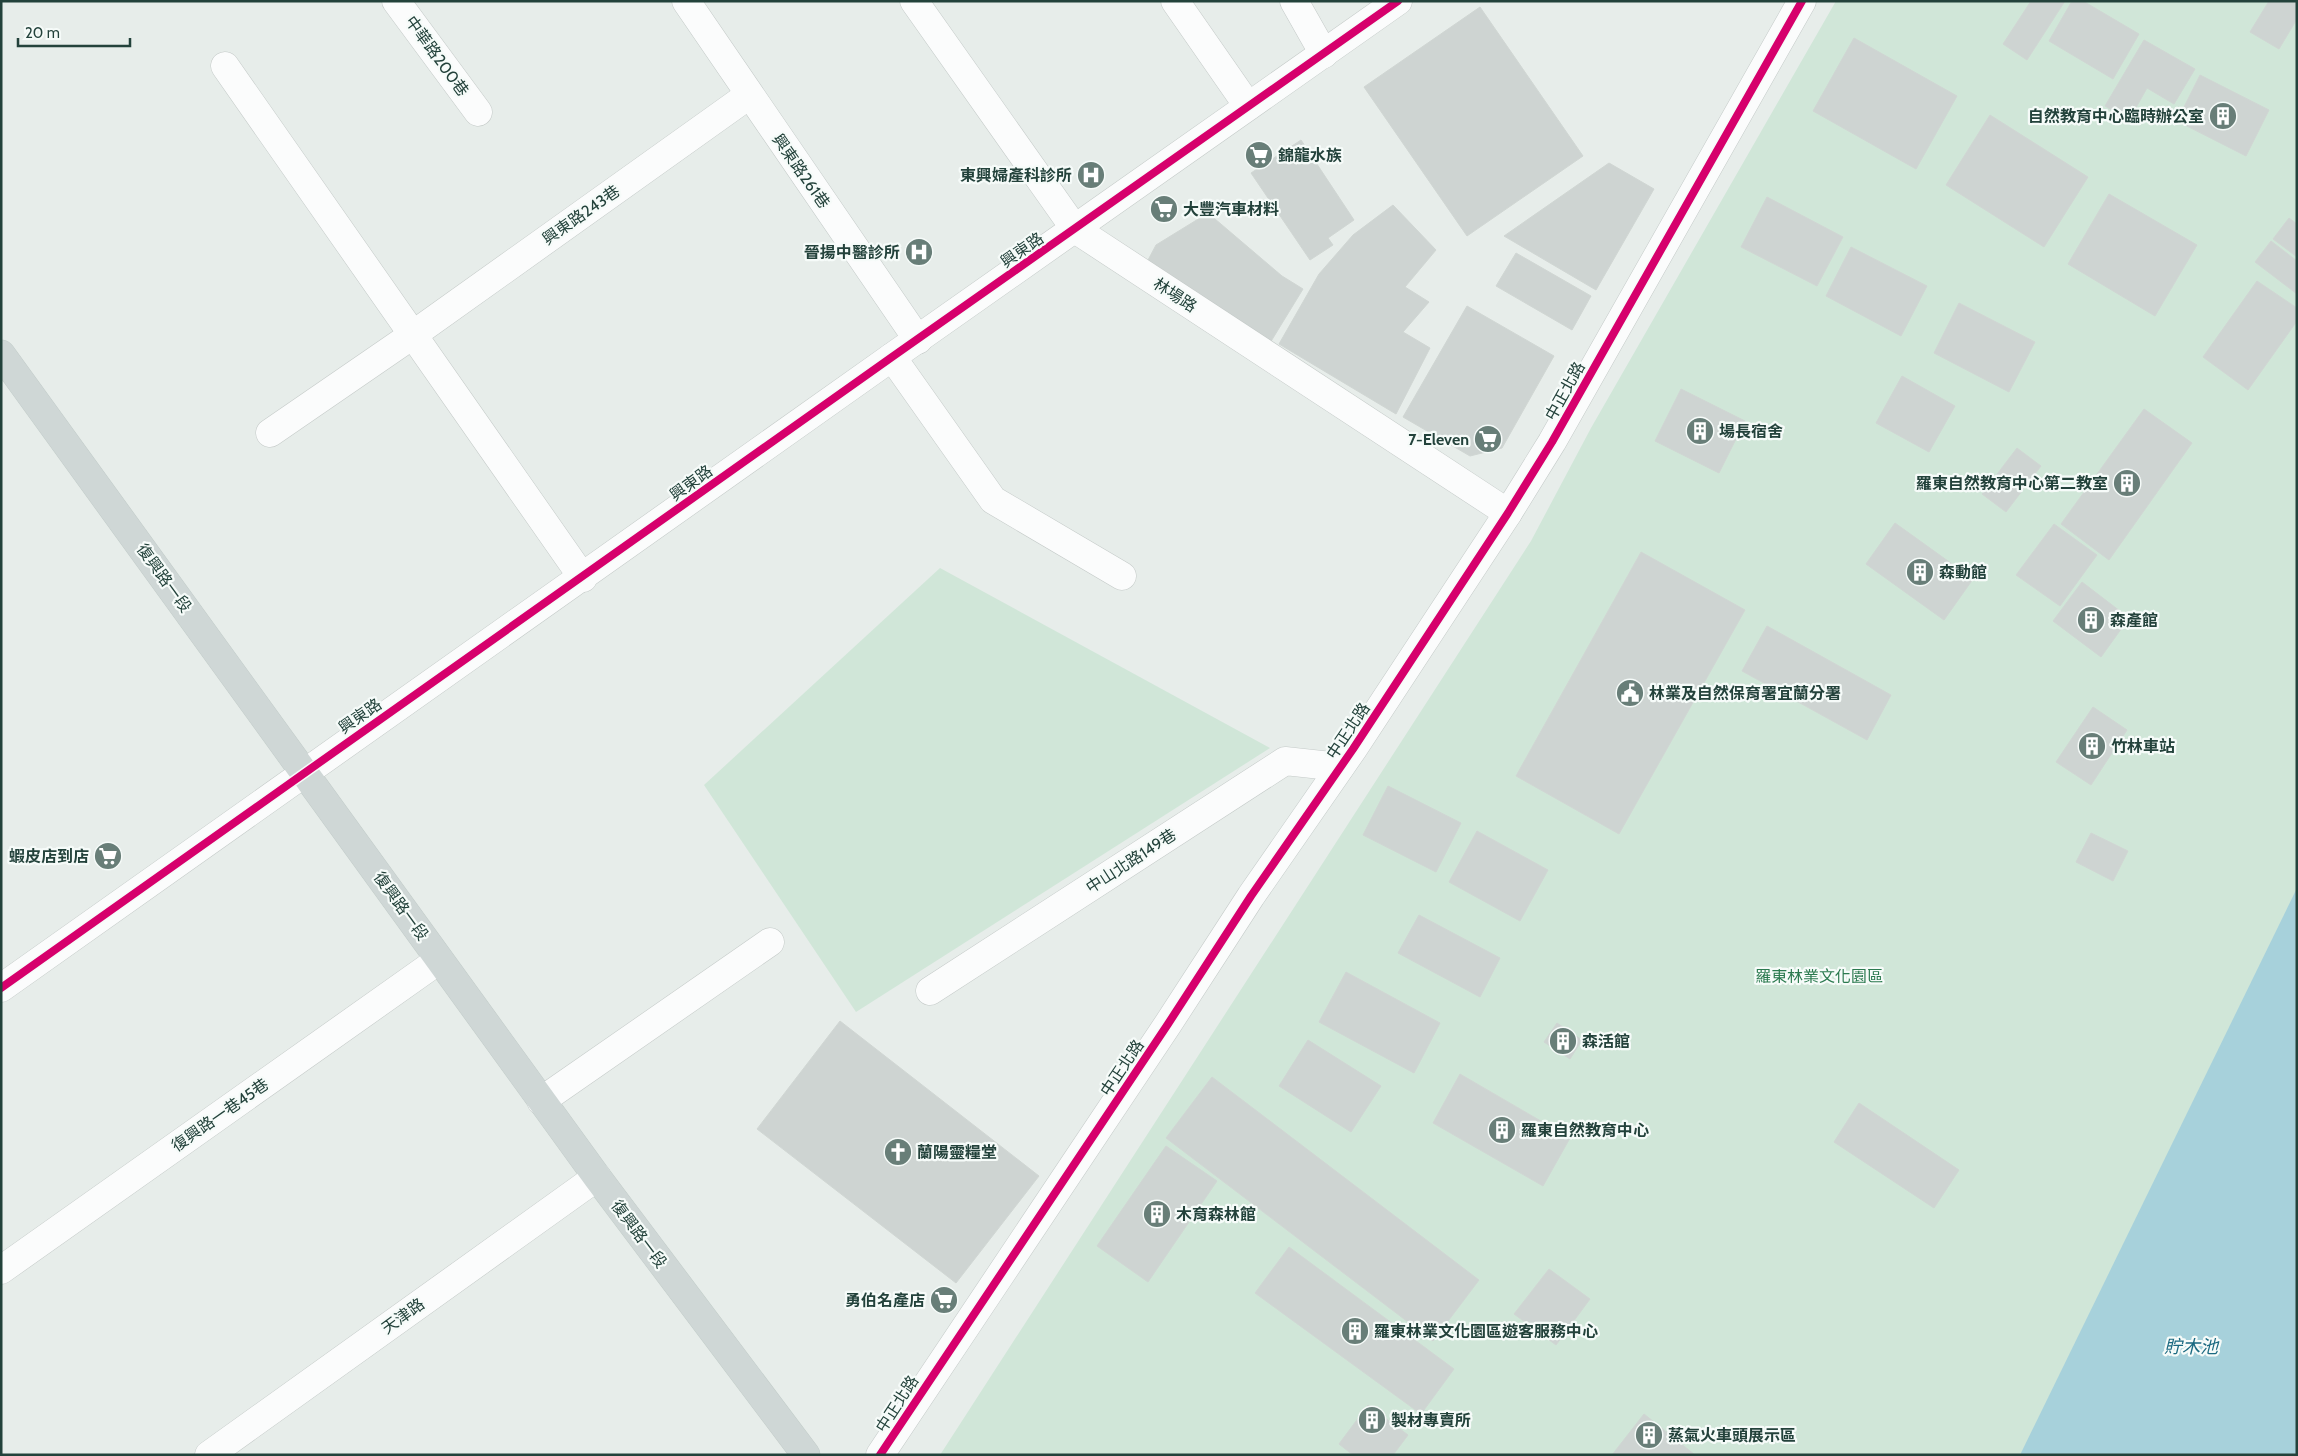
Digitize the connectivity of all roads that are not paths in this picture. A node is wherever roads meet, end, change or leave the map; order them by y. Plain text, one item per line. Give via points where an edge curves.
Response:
1 (396, 1) edge
2 (686, 1) edge
3 (914, 1) edge
4 (1175, 1) edge
5 (1294, 1) edge
6 (1398, 1) edge
7 (1802, 1) edge
8 (1324, 54) junction
9 (225, 66) dead end
10 (749, 95) junction
11 (1248, 106) junction
12 (478, 112) dead end
13 (1075, 229) junction
14 (414, 334) junction
15 (918, 340) junction
16 (1, 354) edge
17 (892, 356) junction
18 (270, 433) dead end
19 (1508, 513) junction
20 (1122, 576) dead end
21 (583, 578) junction
22 (1340, 767) junction
23 (304, 772) junction
24 (770, 942) dead end
25 (439, 960) junction
26 (1, 988) edge
27 (930, 991) dead end
28 (541, 1101) junction
29 (596, 1177) junction
30 (1, 1270) edge
31 (209, 1455) edge
32 (806, 1455) edge
33 (880, 1455) edge

1 - 12 street, 中華路200巷
2 - 10 street, 興東路261巷
3 - 13 street, 林場路
4 - 11 street
5 - 8 street
6 - 8 street, 興東路
7 - 19 street, 中正北路 via 1552,442
8 - 11 street, 興東路
9 - 14 street
10 - 14 street, 興東路243巷
10 - 15 street, 興東路261巷
11 - 13 street, 興東路
13 - 15 street, 興東路
13 - 19 street, 林場路
14 - 18 street, 興東路243巷
14 - 21 street
15 - 17 street, 興東路
16 - 23 main road, 復興路一段
17 - 20 street via 993,500
17 - 21 street, 興東路
19 - 22 street, 中正北路
21 - 23 street, 興東路
22 - 27 street, 中山北路149巷 via 1285,761
22 - 33 street, 中正北路 via 1250,896
23 - 25 main road, 復興路一段
23 - 26 street, 興東路
24 - 28 street
25 - 28 main road, 復興路一段
25 - 30 street, 復興路一巷45巷
28 - 29 main road, 復興路一段
29 - 31 street, 天津路
29 - 32 main road, 復興路一段

